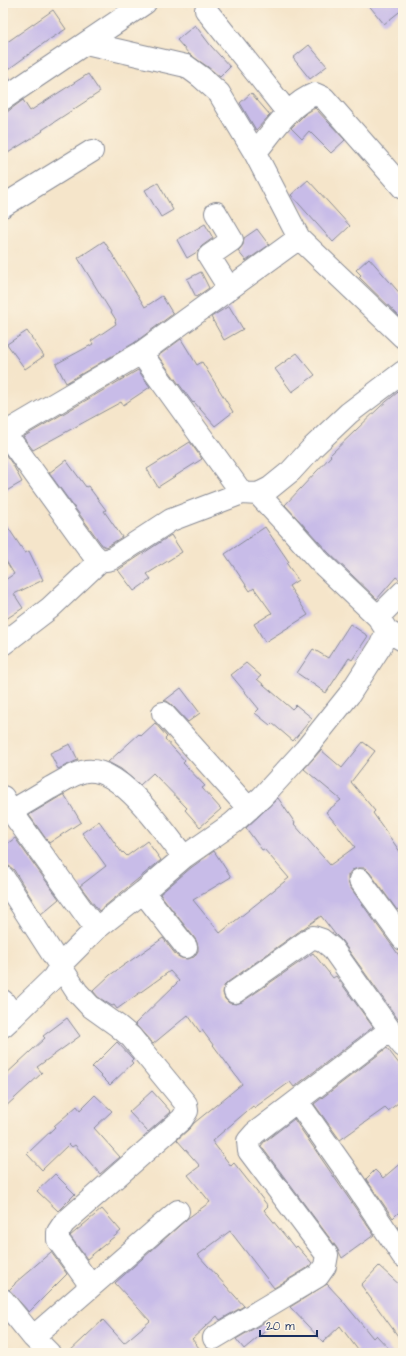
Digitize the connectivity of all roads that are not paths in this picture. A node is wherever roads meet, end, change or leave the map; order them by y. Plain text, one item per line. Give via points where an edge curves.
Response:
1 (145, 3) edge
2 (206, 10) dead end
3 (86, 43) junction
4 (3, 99) edge
5 (288, 113) junction
6 (92, 151) dead end
7 (255, 153) junction
8 (403, 188) edge
9 (3, 206) edge
10 (216, 213) dead end
11 (299, 238) junction
12 (229, 288) junction
13 (403, 337) edge
14 (141, 353) junction
15 (403, 372) edge
16 (4, 431) edge
17 (250, 494) junction
18 (100, 561) junction
19 (403, 592) edge
20 (389, 629) edge
21 (3, 644) edge
22 (163, 713) dead end
23 (7, 804) edge
24 (248, 809) junction
25 (184, 857) junction
26 (3, 877) edge
27 (360, 880) dead end
28 (143, 892) junction
29 (96, 929) junction
30 (403, 939) edge
31 (186, 947) dead end
32 (61, 966) junction
33 (235, 992) dead end
34 (7, 1014) edge
35 (397, 1038) edge
36 (297, 1101) junction
37 (178, 1211) dead end
38 (403, 1256) edge
39 (91, 1286) junction
40 (3, 1300) edge
41 (33, 1337) junction
42 (214, 1338) dead end
43 (48, 1353) edge

1 - 3 street
2 - 5 street
3 - 4 street
3 - 7 street via 186,66 218,94
5 - 7 street
5 - 8 street via 305,98 315,94 324,98
6 - 9 street
7 - 11 street
10 - 12 street via 232,240 209,256
11 - 12 street
11 - 13 street
12 - 14 street
14 - 16 street
14 - 17 street
15 - 17 street via 349,413 291,471 270,488
16 - 18 street via 92,554
17 - 18 street via 171,520 111,560
17 - 20 street via 288,526 319,561
18 - 21 street via 50,608
19 - 20 street
20 - 24 street via 349,695 305,750
22 - 24 street
23 - 25 street via 86,771 102,772 115,779 138,799
23 - 29 street
24 - 25 street via 233,823
25 - 28 street
26 - 32 street
27 - 30 street
28 - 29 street
28 - 31 street
29 - 32 street
32 - 34 street via 53,978
32 - 39 street via 77,992 90,1006 131,1037 186,1104 187,1111 182,1119 64,1223 58,1232 58,1240
33 - 35 street via 313,936 332,948
35 - 36 street
36 - 38 street
36 - 42 street via 255,1133 248,1141 249,1151 327,1255 325,1266 318,1276
37 - 39 street
39 - 41 street
40 - 41 street
41 - 43 street

